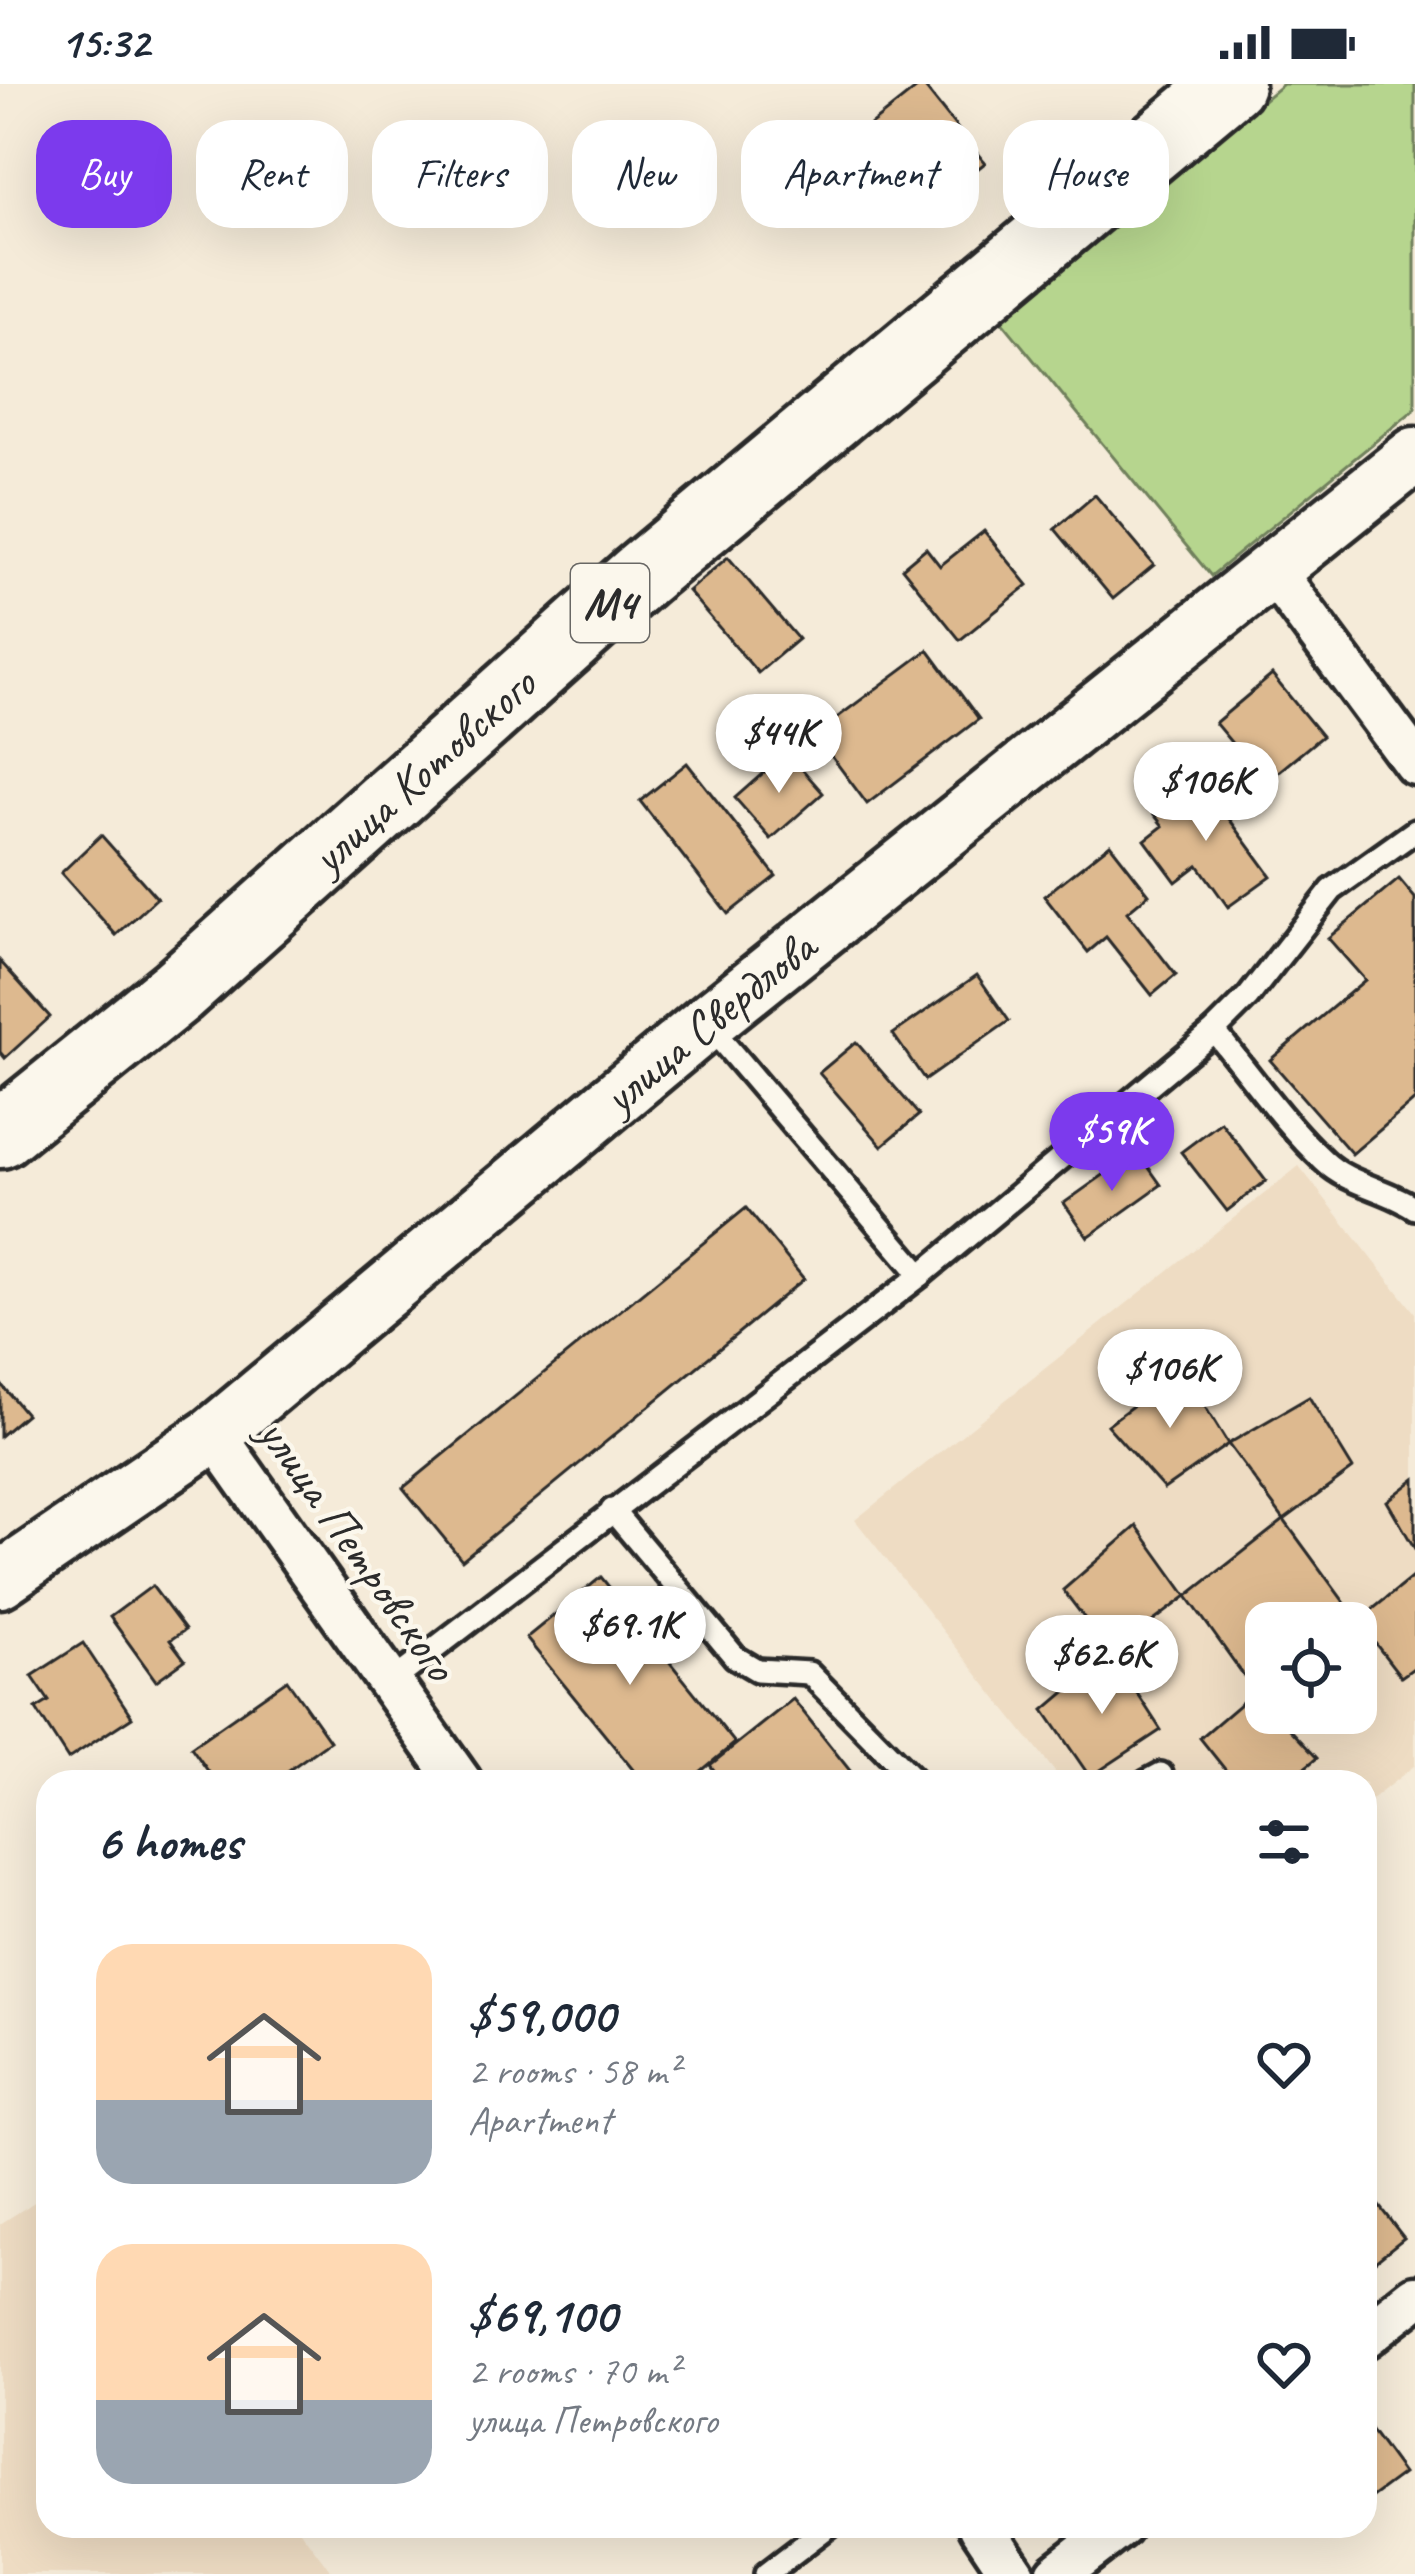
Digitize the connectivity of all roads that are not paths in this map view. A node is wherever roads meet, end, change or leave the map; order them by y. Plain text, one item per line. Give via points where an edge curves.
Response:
1 (1230, 84) edge
2 (1415, 455) edge
3 (1273, 571) junction
4 (1415, 763) edge
5 (1415, 832) edge
6 (706, 1023) junction
7 (1214, 1031) junction
8 (0, 1134) edge
9 (1415, 1208) edge
10 (921, 1275) junction
11 (214, 1434) junction
12 (612, 1510) junction
13 (0, 1580) edge
14 (390, 1683) junction
15 (452, 1770) edge
16 (904, 1770) edge
17 (1415, 2297) edge
18 (1377, 2327) edge
19 (813, 2538) edge
20 (989, 2538) edge
21 (1104, 2538) edge
22 (766, 2574) edge
23 (1013, 2574) edge
24 (1058, 2574) edge

1 - 8 highway, улица Котовского / M4 via 639,577 177,991
2 - 3 street, улица Свердлова
3 - 4 street
3 - 6 street, улица Свердлова
5 - 7 lane via 1332,890
6 - 10 lane
6 - 11 street, улица Свердлова
7 - 9 lane via 1324,1162
7 - 10 lane
10 - 12 lane
11 - 13 street, улица Свердлова
11 - 14 street, улица Петровского
12 - 14 lane
12 - 16 lane via 735,1658 758,1670 809,1672
14 - 15 street, улица Петровского
17 - 18 street
19 - 22 lane
20 - 23 street
21 - 24 street

